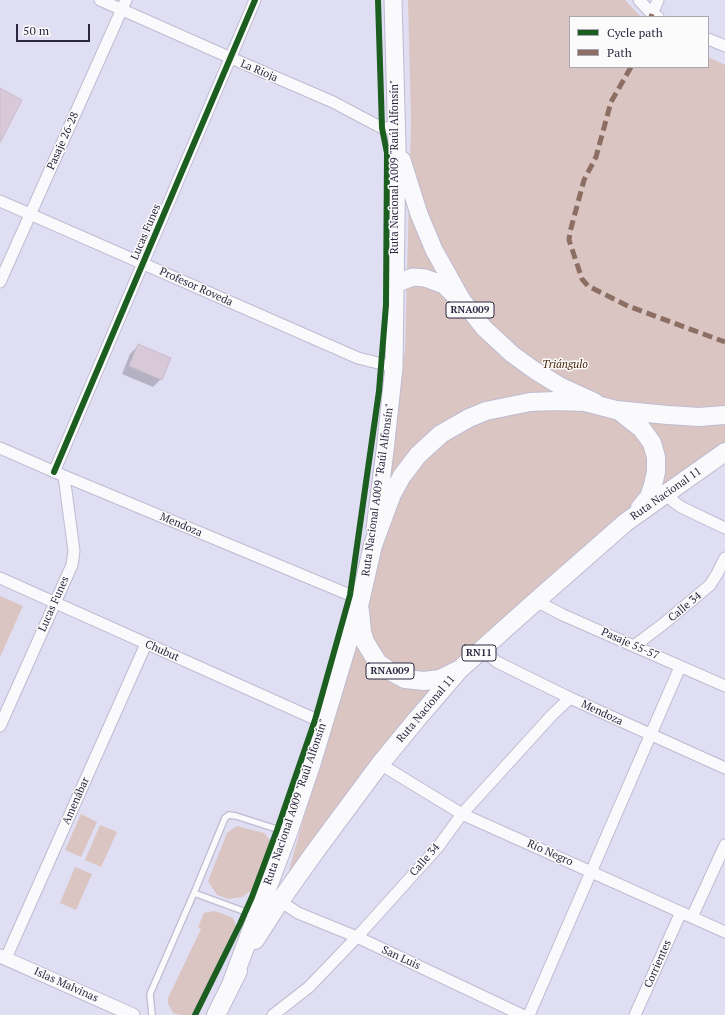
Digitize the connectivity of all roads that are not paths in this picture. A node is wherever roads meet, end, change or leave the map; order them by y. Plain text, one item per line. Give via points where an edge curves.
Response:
1 (100, 0) edge
2 (255, 0) edge
3 (393, 0) edge
4 (639, 0) edge
5 (658, 0) edge
6 (124, 5) edge
7 (655, 16) edge
8 (709, 39) edge
9 (725, 46) edge
10 (231, 58) junction
11 (397, 128) junction
12 (398, 146) junction
13 (0, 201) edge
14 (31, 214) junction
15 (143, 264) junction
16 (0, 282) edge
17 (395, 284) junction
18 (471, 311) junction
19 (394, 367) junction
20 (616, 410) junction
21 (725, 415) edge
22 (0, 448) edge
23 (725, 452) edge
24 (59, 474) junction
25 (667, 493) junction
26 (626, 522) junction
27 (723, 524) edge
28 (372, 545) junction
29 (725, 558) edge
30 (0, 578) edge
31 (536, 601) junction
32 (55, 602) junction
33 (359, 606) junction
34 (146, 644) junction
35 (634, 646) junction
36 (482, 650) junction
37 (680, 666) junction
38 (460, 669) junction
39 (725, 686) edge
40 (570, 698) junction
41 (3, 710) edge
42 (324, 723) junction
43 (0, 726) edge
44 (650, 735) junction
45 (380, 764) junction
46 (725, 768) edge
47 (462, 814) junction
48 (288, 833) junction
49 (725, 845) edge
50 (591, 871) junction
51 (194, 893) junction
52 (280, 901) junction
53 (681, 912) junction
54 (256, 915) junction
55 (692, 917) junction
56 (725, 932) edge
57 (357, 937) junction
58 (3, 957) edge
59 (232, 982) junction
60 (133, 1015) edge
61 (152, 1015) edge
62 (216, 1015) edge
63 (273, 1015) edge
64 (522, 1015) edge
65 (529, 1015) edge
66 (635, 1015) edge

1 - 6 street, La Rioja
2 - 10 street, Lucas Funes
3 - 11 main road, Ruta Nacional A009 "Raúl Alfonsín" / RNA009
4 - 7 street
5 - 7 street
6 - 10 street, La Rioja
6 - 14 street, Pasaje 26-28
8 - 9 street
10 - 11 street, La Rioja via 333,102 382,128
10 - 15 street, Lucas Funes
11 - 12 main road, Ruta Nacional A009 "Raúl Alfonsín" / RNA009
12 - 17 main road, Ruta Nacional A009 "Raúl Alfonsín" / RNA009
12 - 18 main road, RNA009 via 419,214 434,250 454,287
13 - 14 street, Profesor Roveda
14 - 15 street, Profesor Roveda
14 - 16 street, Pasaje 26-28
15 - 19 street, Profesor Roveda via 358,358
15 - 24 street, Lucas Funes
17 - 18 main road via 413,277 425,278 444,285
17 - 19 main road, Ruta Nacional A009 "Raúl Alfonsín" / RNA009
18 - 20 main road, RNA009 via 496,340 534,370 560,386
19 - 28 main road, Ruta Nacional A009 "Raúl Alfonsín" / RNA009
20 - 21 highway, RNA009 via 699,417
20 - 26 highway, RNA009 via 642,429 652,443 656,457 654,485 649,497
20 - 28 highway, RNA009 via 585,402 530,402 486,411 455,426 429,444 402,476
22 - 24 street, Mendoza
23 - 25 highway, Ruta Nacional 11 / RN11
24 - 32 street, Lucas Funes via 74,550 72,565
24 - 33 street, Mendoza via 350,595
25 - 26 highway, Ruta Nacional 11 / RN11
25 - 27 street via 680,507
26 - 31 highway, Ruta Nacional 11 / RN11
28 - 33 highway, Ruta Nacional A009 "Raúl Alfonsín" / RNA009
29 - 35 street, Calle 34 via 710,585
30 - 32 street, Chubut
31 - 35 street, Pasaje 55-57
31 - 36 highway, Ruta Nacional 11 / RN11
32 - 34 street, Chubut
32 - 41 street, Lucas Funes
33 - 38 highway, RNA009 via 365,642 378,663 390,672 406,679 424,681 440,679
33 - 42 highway, Ruta Nacional A009 "Raúl Alfonsín" / RNA009
34 - 42 street, Chubut
34 - 58 street, Amenábar
35 - 37 street, Pasaje 55-57
36 - 38 highway, Ruta Nacional 11 / RN11
36 - 40 street, Mendoza via 497,662
37 - 39 street, Pasaje 55-57
37 - 44 street
38 - 45 highway, Ruta Nacional 11 / RN11
40 - 44 street, Mendoza
40 - 47 street, Calle 34
41 - 43 street, Lucas Funes
42 - 48 highway, Ruta Nacional A009 "Raúl Alfonsín" / RNA009
44 - 46 street, Mendoza
44 - 50 street
45 - 47 street, Río Negro
45 - 52 highway, Ruta Nacional 11 / RN11
47 - 50 street, Río Negro
47 - 57 street, Calle 34 via 438,847
48 - 51 lane via 236,816 224,818
48 - 54 highway, Ruta Nacional A009 "Raúl Alfonsín" / RNA009
49 - 55 street
50 - 53 street, Río Negro
50 - 65 street
51 - 54 lane
51 - 61 lane via 150,994
52 - 57 street, San Luis via 298,913
52 - 59 highway, Ruta Nacional 11 / RN11
53 - 55 street, Río Negro
53 - 66 street, Corrientes
54 - 59 highway, Ruta Nacional A009 "Raúl Alfonsín" / RNA009
55 - 56 street, Río Negro
57 - 63 street, Calle 34 via 309,987
57 - 64 street, San Luis
58 - 60 street, Islas Malvinas
59 - 62 highway, Ruta Nacional 11 / RN11

